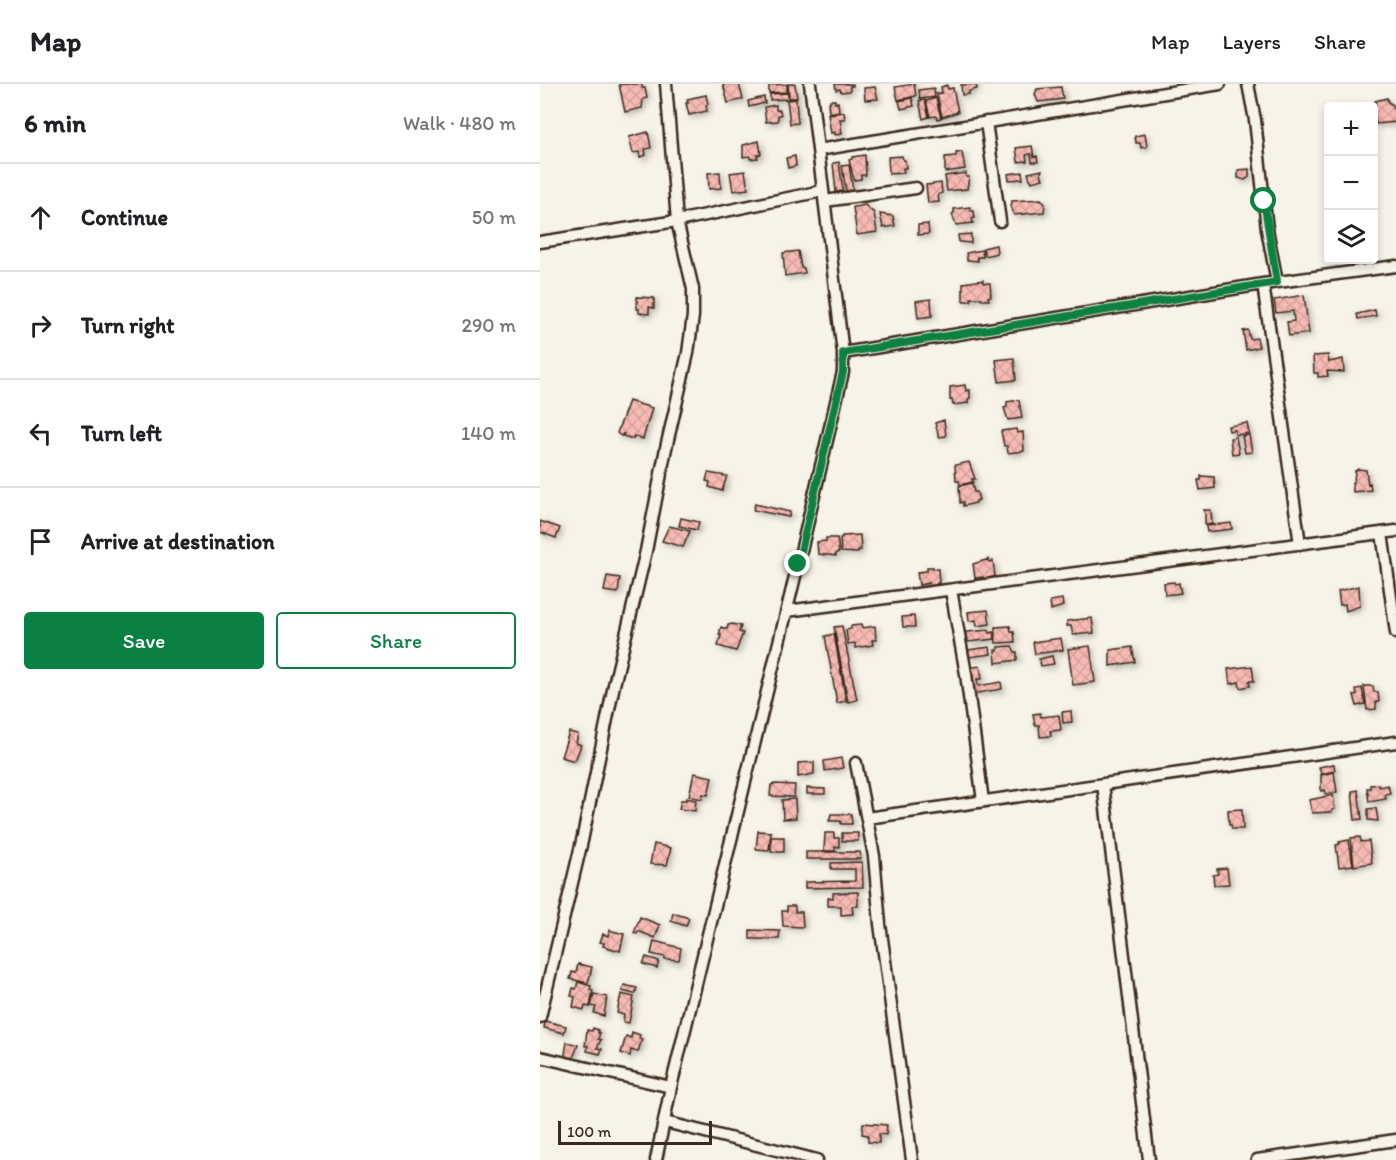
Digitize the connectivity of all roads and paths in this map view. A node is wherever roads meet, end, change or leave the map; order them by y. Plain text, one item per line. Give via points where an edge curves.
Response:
1 (666, 84) edge
2 (810, 84) edge
3 (1218, 84) edge
4 (1248, 84) edge
5 (986, 122) junction
6 (818, 150) junction
7 (916, 188) dead end
8 (824, 196) junction
9 (677, 221) junction
10 (1000, 221) dead end
11 (540, 242) edge
12 (1396, 266) edge
13 (1277, 282) junction
14 (1263, 284) junction
15 (843, 353) junction
16 (1396, 531) edge
17 (1382, 533) junction
18 (1300, 544) junction
19 (951, 590) junction
20 (787, 611) junction
21 (1396, 633) edge
22 (1396, 742) edge
23 (856, 763) dead end
24 (1102, 784) junction
25 (983, 801) junction
26 (867, 818) junction
27 (540, 1017) edge
28 (540, 1057) edge
29 (671, 1087) junction
30 (665, 1122) junction
31 (1396, 1140) edge
32 (796, 1158) edge
33 (656, 1160) edge
34 (817, 1160) edge
35 (912, 1160) edge
36 (1149, 1160) edge
37 (1257, 1160) edge

1 - 9 street
2 - 6 street
3 - 5 street
4 - 13 street
5 - 6 street
5 - 10 street
6 - 8 street
7 - 8 street
8 - 9 street
8 - 15 street
9 - 11 street
9 - 27 street via 693,289 688,353
12 - 13 street
13 - 14 street
14 - 15 street
14 - 18 street
15 - 20 street via 843,372
16 - 17 street
17 - 18 street
17 - 21 street
18 - 19 street
19 - 20 street
19 - 25 street
20 - 29 street
22 - 24 street
23 - 26 street
24 - 25 street
24 - 36 street
25 - 26 street
26 - 35 street
28 - 29 street
29 - 30 street
30 - 32 street
30 - 33 street
31 - 37 street
32 - 34 street

